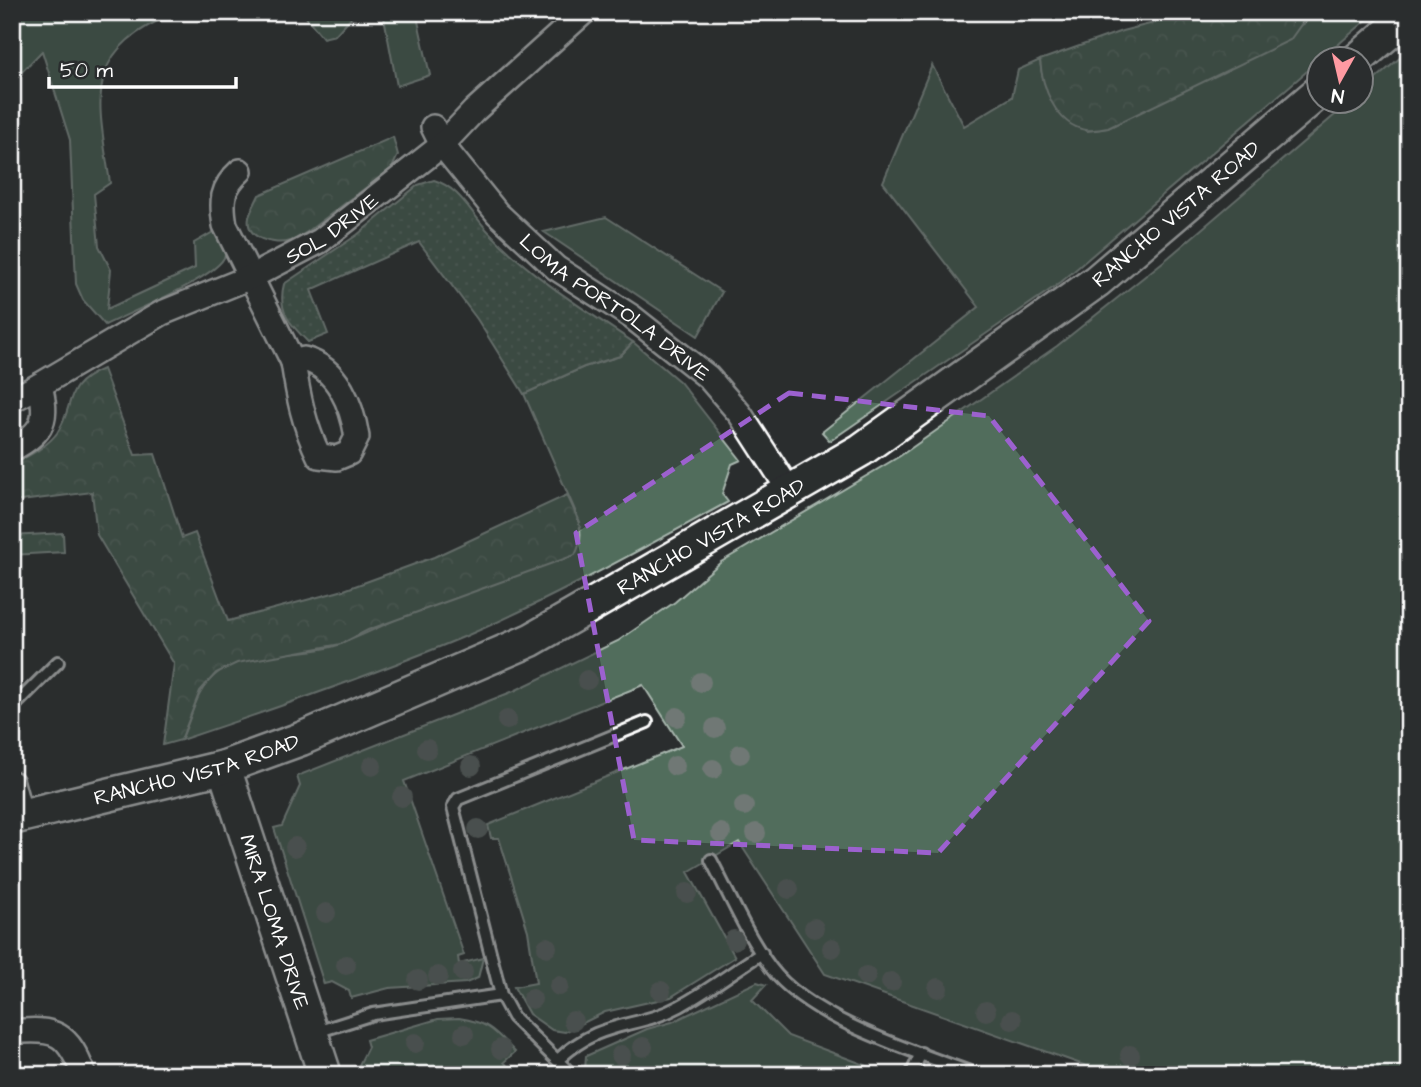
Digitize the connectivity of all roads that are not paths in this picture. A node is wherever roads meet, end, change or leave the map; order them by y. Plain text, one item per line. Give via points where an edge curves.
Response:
1 (584, 12) edge
2 (1409, 15) edge
3 (1373, 46) edge
4 (1306, 103) edge
5 (438, 136) junction
6 (240, 171) dead end
7 (253, 276) junction
8 (293, 362) dead end
9 (40, 385) junction
10 (12, 400) edge
11 (12, 449) edge
12 (791, 493) junction
13 (58, 662) dead end
14 (12, 708) edge
15 (647, 722) dead end
16 (224, 767) junction
17 (12, 783) edge
18 (17, 817) edge
19 (710, 860) dead end
20 (762, 953) junction
21 (501, 995) junction
22 (12, 1032) edge
23 (311, 1034) junction
24 (921, 1054) junction
25 (559, 1059) junction
26 (84, 1075) edge
27 (324, 1075) edge
28 (572, 1075) edge
29 (911, 1075) edge
30 (978, 1075) edge

1 - 5 street, SOL DRIVE via 474,111
2 - 3 main road
4 - 12 main road, RANCHO VISTA ROAD via 1097,281 861,450
5 - 7 street, SOL DRIVE via 320,241
5 - 12 street, LOMA PORTOLA DRIVE via 497,213 556,268 632,317 708,377 740,414
6 - 7 street via 229,181 221,200 225,225
7 - 8 street
7 - 9 street, SOL DRIVE via 163,313
9 - 10 street, SOL DRIVE
9 - 11 street via 46,410 42,425
12 - 16 main road, RANCHO VISTA ROAD via 531,640 301,739
13 - 14 lane
15 - 21 lane via 458,799 453,816
16 - 18 main road, RANCHO VISTA ROAD
16 - 23 main road, MIRA LOMA DRIVE
17 - 18 street
19 - 20 lane
20 - 24 lane via 804,1002
20 - 25 lane via 679,1007 604,1028
21 - 23 lane via 373,1014
21 - 25 lane via 513,1017
22 - 26 street via 38,1029 58,1034 74,1049
23 - 27 main road, MIRA LOMA DRIVE
24 - 29 lane
24 - 30 lane
25 - 28 lane

